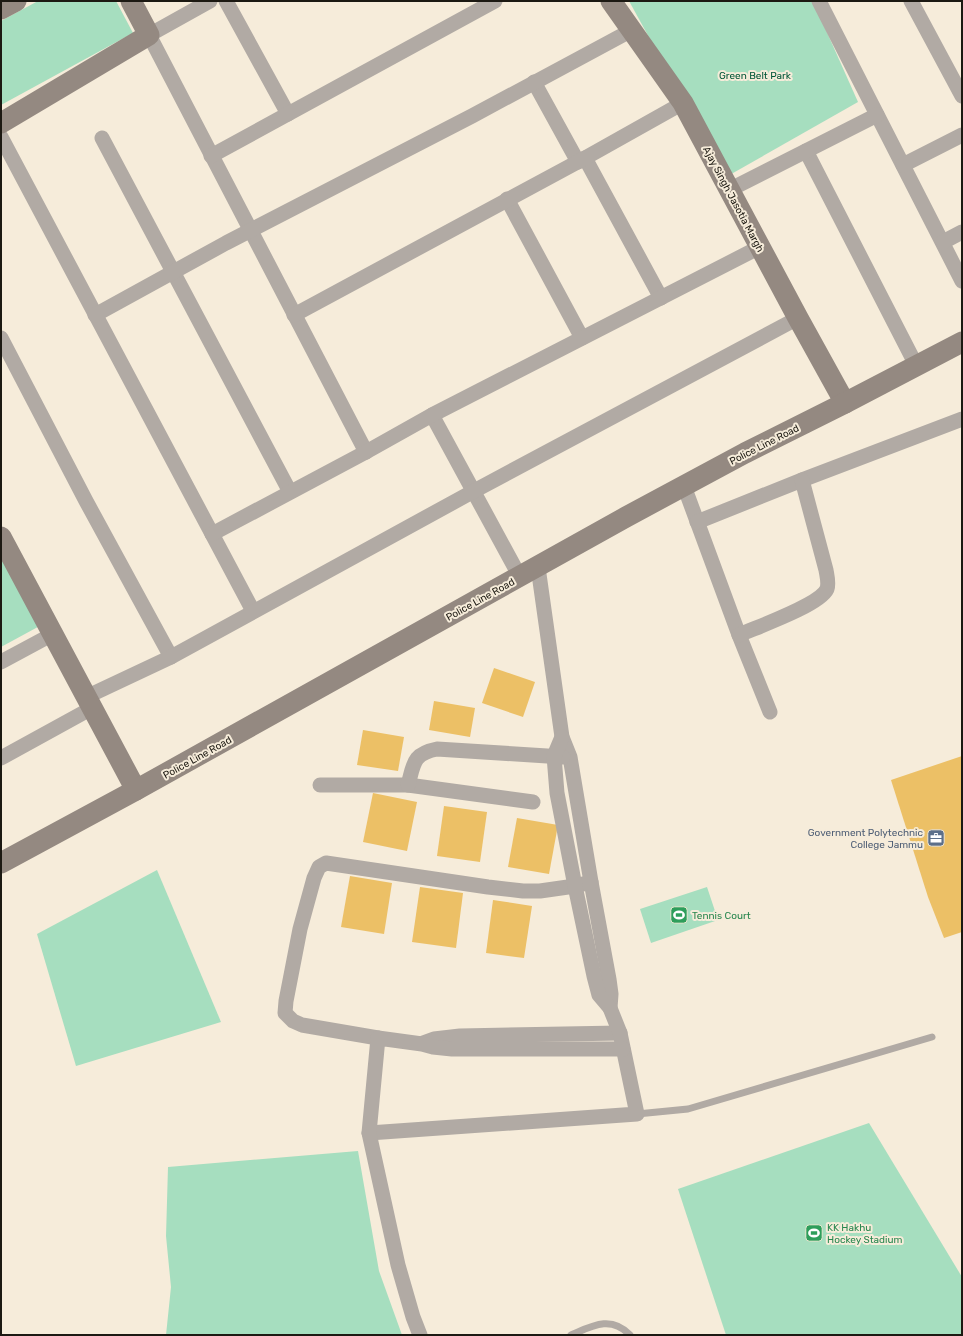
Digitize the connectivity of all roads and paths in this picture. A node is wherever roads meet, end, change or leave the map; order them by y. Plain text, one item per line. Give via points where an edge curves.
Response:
1 (16, 1) edge
2 (131, 1) edge
3 (210, 1) edge
4 (226, 1) edge
5 (495, 1) edge
6 (612, 1) edge
7 (819, 1) edge
8 (911, 1) edge
9 (1, 9) edge
10 (632, 30) junction
11 (149, 35) junction
12 (534, 82) junction
13 (962, 96) edge
14 (683, 103) junction
15 (288, 114) junction
16 (877, 115) junction
17 (1, 123) edge
18 (962, 134) edge
19 (1, 137) edge
20 (102, 138) dead end
21 (806, 151) junction
22 (211, 156) junction
23 (582, 160) junction
24 (902, 165) junction
25 (729, 190) junction
26 (507, 199) junction
27 (251, 231) junction
28 (962, 232) edge
29 (943, 242) junction
30 (760, 247) junction
31 (172, 273) junction
32 (962, 281) edge
33 (661, 298) junction
34 (95, 315) junction
35 (294, 315) junction
36 (798, 318) junction
37 (1, 338) edge
38 (582, 338) junction
39 (962, 342) edge
40 (916, 366) junction
41 (845, 404) junction
42 (432, 415) junction
43 (962, 418) edge
44 (366, 452) junction
45 (802, 480) junction
46 (684, 486) junction
47 (474, 491) junction
48 (290, 492) junction
49 (697, 522) junction
50 (212, 534) junction
51 (1, 537) edge
52 (529, 572) junction
53 (253, 612) junction
54 (53, 634) junction
55 (739, 635) junction
56 (171, 656) junction
57 (1, 662) edge
58 (89, 703) junction
59 (770, 712) dead end
60 (562, 737) junction
61 (554, 756) junction
62 (570, 757) junction
63 (1, 758) edge
64 (320, 785) dead end
65 (408, 785) junction
66 (136, 790) junction
67 (532, 802) dead end
68 (1, 863) edge
69 (590, 882) junction
70 (575, 886) junction
71 (610, 1008) junction
72 (620, 1033) junction
73 (932, 1037) dead end
74 (378, 1038) junction
75 (422, 1044) junction
76 (623, 1049) junction
77 (637, 1114) junction
78 (369, 1133) junction
79 (420, 1335) edge
80 (571, 1335) edge
81 (630, 1335) edge

1 - 9 main road
2 - 11 main road
3 - 11 street
4 - 15 street
5 - 15 street
6 - 10 main road, Ajay Singh Jasotia Margh
7 - 16 street
8 - 13 street
10 - 12 street
10 - 14 main road, Ajay Singh Jasotia Margh
11 - 17 main road
11 - 22 street
12 - 23 street
12 - 27 street
14 - 23 street
14 - 25 main road, Ajay Singh Jasotia Margh
15 - 22 street
16 - 21 street
16 - 24 street
18 - 24 street
19 - 34 street
20 - 31 street
21 - 25 street
21 - 40 street
22 - 27 street
23 - 26 street
23 - 33 street
24 - 29 street
25 - 30 main road, Ajay Singh Jasotia Margh
26 - 35 street
26 - 38 street
27 - 31 street
27 - 35 street
28 - 29 street
29 - 32 street
30 - 33 street
30 - 36 main road, Ajay Singh Jasotia Margh
31 - 34 street
31 - 48 street
33 - 38 street
34 - 50 street
35 - 44 street
36 - 41 main road, Ajay Singh Jasotia Margh
36 - 47 street
37 - 56 street via 86,502
38 - 42 street
39 - 40 main road, Police Line Road
40 - 41 main road, Police Line Road
41 - 46 main road, Police Line Road
42 - 44 street
42 - 47 street
43 - 45 street
44 - 48 street
45 - 49 street
45 - 55 street via 826,570 827,590 809,605
46 - 49 street
46 - 52 main road, Police Line Road
47 - 52 street
47 - 53 street
48 - 50 street
49 - 55 street
50 - 53 street
51 - 54 main road
52 - 60 street
52 - 66 main road, Police Line Road
53 - 56 street
54 - 57 street
54 - 58 main road
55 - 59 street
56 - 58 street
58 - 63 street
58 - 66 main road
60 - 61 street
60 - 62 street
61 - 62 street
61 - 65 street via 428,750 420,754 416,760
61 - 70 street via 557,793
62 - 69 street
64 - 65 street
65 - 67 street
66 - 68 main road, Police Line Road
69 - 70 street
69 - 71 street via 609,979
70 - 71 street via 599,995
70 - 74 street via 523,891 326,863 319,867 300,930 285,1013 302,1025
71 - 72 street
72 - 75 street via 460,1036 434,1039
72 - 76 street
73 - 77 lane via 688,1109
74 - 75 street
74 - 78 street
75 - 76 street via 452,1049
76 - 77 street
77 - 78 street
78 - 79 street via 398,1265
80 - 81 lane via 602,1323 619,1326

